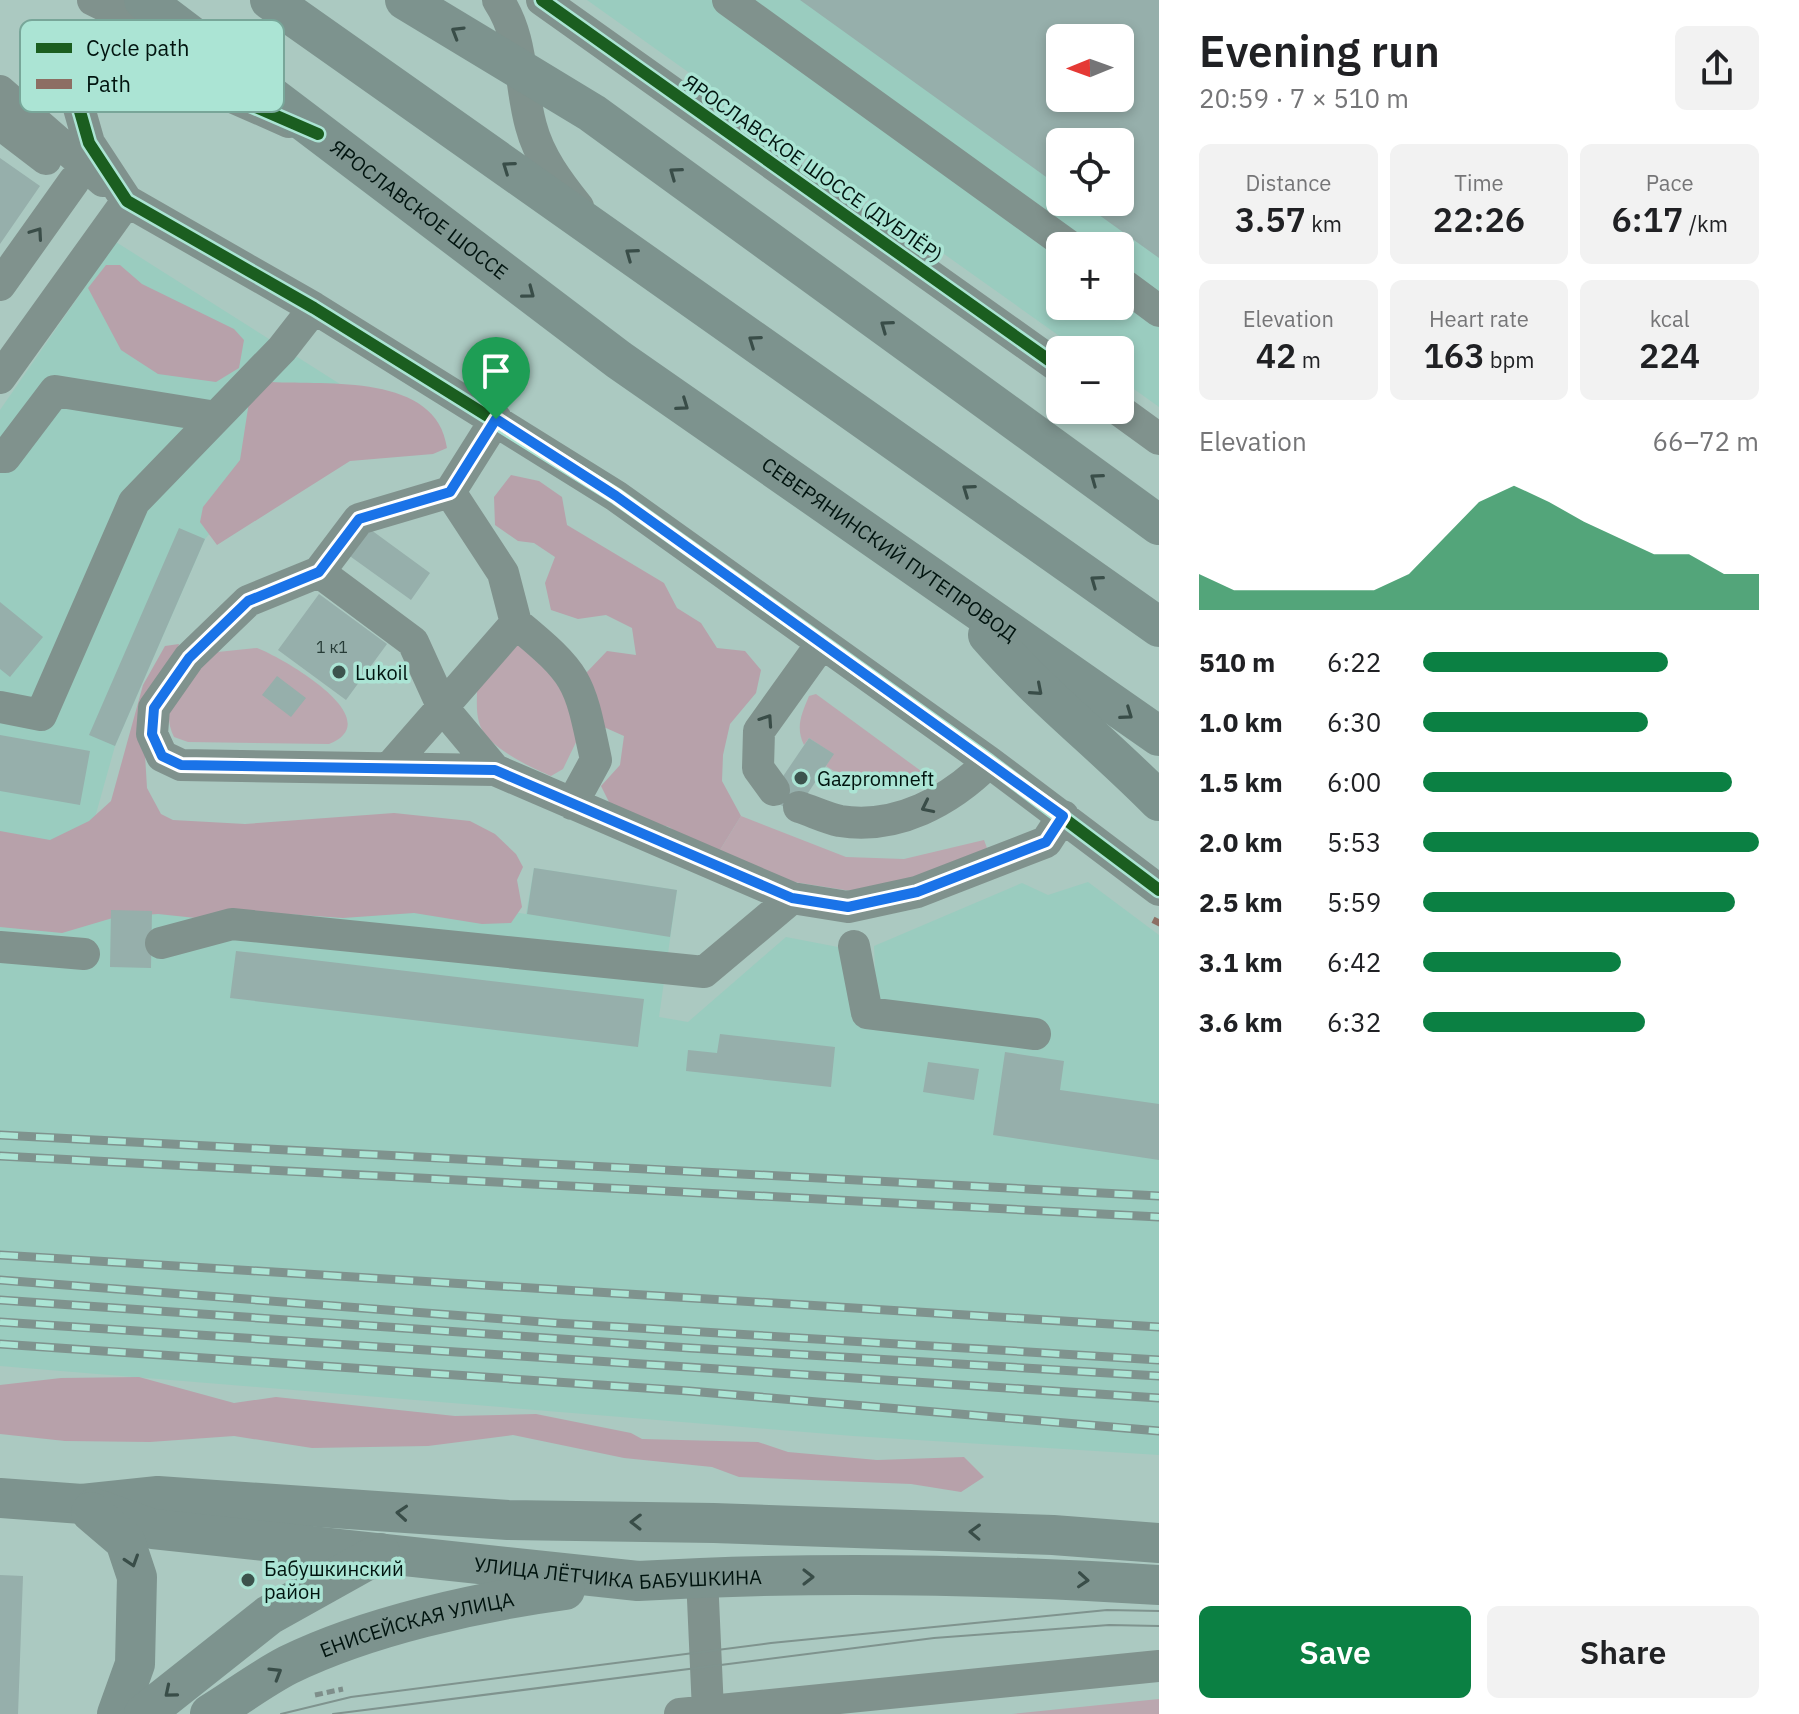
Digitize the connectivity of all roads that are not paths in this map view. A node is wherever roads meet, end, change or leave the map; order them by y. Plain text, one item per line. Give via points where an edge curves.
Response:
1 (93, 0) edge
2 (144, 0) edge
3 (270, 0) edge
4 (405, 0) edge
5 (498, 0) edge
6 (542, 0) edge
7 (728, 0) edge
8 (134, 20) edge
9 (171, 20) edge
10 (0, 91) edge
11 (284, 107) edge
12 (20, 110) edge
13 (22, 112) edge
14 (80, 112) edge
15 (267, 112) edge
16 (0, 124) edge
17 (318, 134) junction
18 (74, 181) junction
19 (122, 208) junction
20 (595, 228) junction
21 (1050, 232) edge
22 (0, 285) edge
23 (1134, 292) edge
24 (314, 308) junction
25 (1159, 311) edge
26 (1046, 358) edge
27 (619, 360) joint
28 (0, 378) edge
29 (216, 417) junction
30 (496, 419) junction
31 (1134, 421) edge
32 (1159, 439) edge
33 (0, 457) edge
34 (450, 492) junction
35 (1159, 525) edge
36 (319, 572) junction
37 (948, 590) junction
38 (516, 623) junction
39 (1159, 627) edge
40 (822, 643) junction
41 (0, 707) edge
42 (443, 708) junction
43 (1159, 736) edge
44 (989, 762) junction
45 (391, 766) junction
46 (495, 770) junction
47 (1159, 801) edge
48 (572, 804) junction
49 (1063, 816) junction
50 (1159, 890) edge
51 (792, 898) junction
52 (161, 943) dead end
53 (854, 946) dead end
54 (0, 947) edge
55 (84, 954) dead end
56 (1035, 1034) dead end
57 (0, 1498) edge
58 (82, 1504) junction
59 (508, 1520) junction
60 (1159, 1543) edge
61 (374, 1555) junction
62 (702, 1577) junction
63 (638, 1581) junction
64 (1159, 1585) edge
65 (1159, 1666) edge
66 (711, 1712) edge
67 (117, 1714) edge
68 (144, 1714) edge
69 (210, 1714) edge

1 - 8 street
2 - 9 main road, ЯРОСЛАВСКОЕ ШОССЕ
20 -> 3 main road
35 -> 4 main road, bridge via 592,113
5 - 20 street via 518,41 531,128 552,175
6 - 26 street, ЯРОСЛАВСКОЕ ШОССЕ (ДУБЛЁР)
7 - 21 street
10 - 12 street
11 - 17 main road, ЯРОСЛАВСКОЕ ШОССЕ
13 - 19 street
14 - 19 street via 89,143
15 - 17 street
16 - 18 street
17 -> 27 main road, ЯРОСЛАВСКОЕ ШОССЕ
18 - 19 street
22 -> 18 street
19 - 24 street
19 - 28 street
39 -> 20 main road
23 - 25 street
24 - 29 street
24 - 30 street
27 -> 37 main road, СЕВЕРЯНИНСКИЙ ПУТЕПРОВОД
29 - 33 street via 55,391
29 - 41 street via 134,502 41,715
30 - 34 street
30 - 40 street via 616,496
31 - 32 street
34 - 36 street via 359,519
34 - 38 street via 503,573
36 - 42 street via 413,642
36 - 45 street via 248,601 189,658 154,708 152,734 162,756 181,765
37 -> 43 main road, СЕВЕРЯНИНСКИЙ ПУТЕПРОВОД
37 -> 47 main road via 1028,682
38 - 42 street
38 - 48 street via 563,661 581,688 596,760
40 - 44 street
44 -> 40 street via 967,785 921,812 878,821 840,821 786,799 758,768 759,731
42 - 45 street
42 - 46 street
44 - 49 street
45 - 46 street
46 - 48 street
48 - 51 street
49 - 50 street
49 - 51 street via 1046,842 917,892 848,907
51 - 52 street via 704,972 232,924
53 - 56 street via 867,1013
54 - 55 street
57 - 58 main road, УЛИЦА ЛЁТЧИКА БАБУШКИНА
59 -> 58 main road, УЛИЦА ЛЁТЧИКА БАБУШКИНА via 158,1496
58 - 61 main road, УЛИЦА ЛЁТЧИКА БАБУШКИНА via 153,1529
58 -> 67 main road via 125,1541 137,1577 135,1664
60 -> 59 main road, УЛИЦА ЛЁТЧИКА БАБУШКИНА via 714,1523
59 - 61 main road
61 - 63 main road, УЛИЦА ЛЁТЧИКА БАБУШКИНА
61 -> 68 main road via 269,1615
62 - 63 main road, УЛИЦА ЛЁТЧИКА БАБУШКИНА
62 -> 64 main road, УЛИЦА ЛЁТЧИКА БАБУШКИНА via 1007,1577
62 - 66 street
69 -> 63 main road, ЕНИСЕЙСКАЯ УЛИЦА via 287,1666 405,1622 509,1597
65 - 66 street

